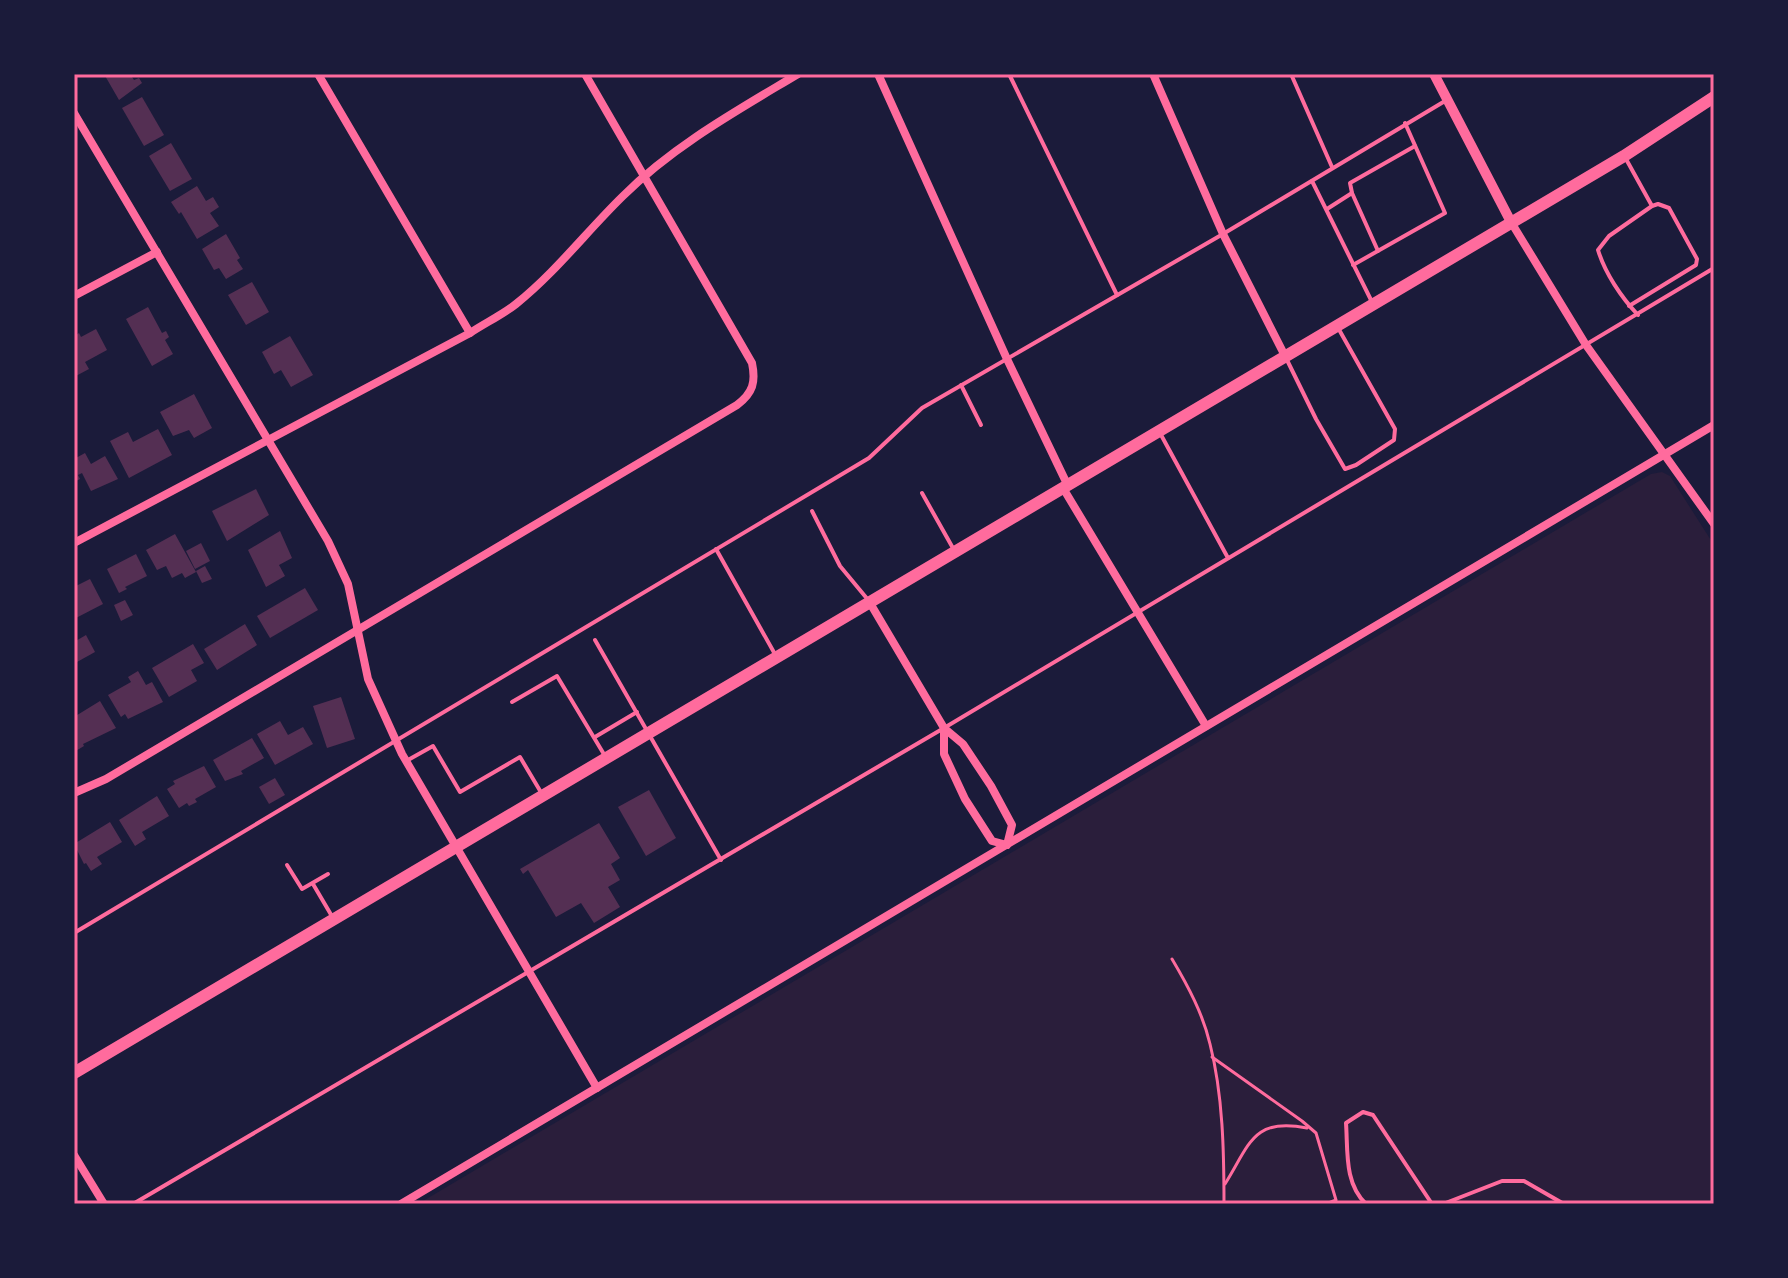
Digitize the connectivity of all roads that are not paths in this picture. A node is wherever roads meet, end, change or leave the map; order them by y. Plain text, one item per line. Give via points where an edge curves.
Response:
1 (318, 74) edge
2 (585, 74) edge
3 (798, 74) edge
4 (878, 74) edge
5 (1009, 74) edge
6 (1153, 74) edge
7 (1291, 74) edge
8 (1434, 74) edge
9 (1714, 97) edge
10 (1447, 99) junction
11 (74, 113) edge
12 (1405, 123) junction
13 (1415, 146) junction
14 (1624, 156) junction
15 (1333, 167) junction
16 (644, 177) junction
17 (1312, 180) junction
18 (1352, 193) junction
19 (1652, 206) junction
20 (1326, 209) junction
21 (1511, 222) junction
22 (1223, 234) junction
23 (1378, 251) junction
24 (157, 252) junction
25 (1353, 265) junction
26 (1714, 268) edge
27 (1117, 295) junction
28 (74, 296) edge
29 (1373, 304) junction
30 (1629, 306) junction
31 (1638, 315) junction
32 (1337, 326) junction
33 (470, 333) junction
34 (1586, 345) junction
35 (1285, 356) junction
36 (1007, 359) junction
37 (961, 385) junction
38 (981, 425) dead end
39 (1714, 425) edge
40 (1159, 431) junction
41 (269, 441) junction
42 (1666, 454) junction
43 (1066, 487) junction
44 (922, 493) dead end
45 (812, 511) dead end
46 (1714, 524) edge
47 (74, 543) edge
48 (716, 549) junction
49 (955, 552) junction
50 (1228, 558) junction
51 (870, 603) junction
52 (1137, 611) junction
53 (358, 631) junction
54 (595, 640) dead end
55 (777, 658) junction
56 (512, 702) dead end
57 (637, 712) junction
58 (1206, 726) junction
59 (944, 728) junction
60 (650, 733) junction
61 (594, 737) junction
62 (395, 739) junction
63 (606, 758) junction
64 (406, 761) junction
65 (74, 793) edge
66 (543, 796) junction
67 (1007, 845) junction
68 (457, 847) junction
69 (721, 860) junction
70 (287, 865) dead end
71 (328, 874) dead end
72 (313, 883) junction
73 (334, 920) junction
74 (74, 933) edge
75 (529, 971) junction
76 (74, 1073) edge
77 (597, 1088) junction
78 (74, 1155) edge
79 (104, 1204) edge
80 (133, 1204) edge
81 (401, 1204) edge
82 (1366, 1204) edge
83 (1432, 1204) edge
84 (1443, 1204) edge
85 (1564, 1204) edge

1 - 33 street
2 - 16 street
3 - 16 street
4 - 36 street
5 - 27 lane
6 - 22 street
7 - 15 lane
8 - 10 street
9 - 14 main road
10 - 12 lane
10 - 21 street
11 - 24 street
12 - 13 lane
12 - 15 lane
13 - 18 lane via 1350,183
13 - 23 lane via 1445,213
14 - 19 lane
14 - 21 main road
15 - 17 lane
16 - 33 street via 515,305
16 - 53 street via 752,363 752,391 737,405
17 - 20 lane
17 - 22 lane
18 - 20 lane
18 - 23 lane
19 - 30 lane via 1598,250
19 - 30 lane via 1669,208 1696,265
20 - 25 lane
21 - 29 main road
21 - 34 street
22 - 27 lane
22 - 35 street
23 - 25 lane
24 - 28 street
24 - 41 street
25 - 29 lane
26 - 31 lane
27 - 36 lane
29 - 32 main road
30 - 31 lane
31 - 34 lane
32 - 35 main road
32 - 35 lane via 1395,429 1394,440 1356,465 1345,469
33 - 41 street
34 - 42 street
34 - 50 lane
35 - 40 main road
36 - 37 lane
36 - 43 street
37 - 38 lane
37 - 48 lane via 922,408 869,458
39 - 42 street
40 - 43 main road
40 - 50 lane
41 - 47 street
41 - 53 street via 328,541 348,584
42 - 46 street
42 - 58 street
43 - 49 main road
43 - 52 street
44 - 49 lane
45 - 51 lane via 840,566
48 - 55 lane
48 - 62 lane
49 - 51 main road
50 - 52 lane
51 - 55 main road
51 - 59 street
52 - 58 street
52 - 59 lane
53 - 62 street via 368,679
53 - 65 street
54 - 57 lane
55 - 60 main road
56 - 61 lane via 557,676
57 - 60 lane
57 - 61 lane
58 - 67 street
59 - 67 street via 963,744 1012,825
59 - 67 street via 944,754 965,799 992,841
59 - 69 lane
60 - 63 main road
60 - 69 lane
61 - 63 lane
62 - 64 street
62 - 74 lane
63 - 66 main road
64 - 66 lane via 433,746 460,792 520,757
64 - 68 street
66 - 68 main road
67 - 77 street
68 - 73 main road
68 - 75 street
69 - 75 lane
70 - 72 lane via 302,889
71 - 72 lane
72 - 73 lane
73 - 76 main road
75 - 77 street
75 - 80 lane
77 - 81 street
78 - 79 street
82 - 83 lane via 1355,1194 1349,1172 1346,1123 1363,1112 1373,1115
84 - 85 lane via 1502,1181 1524,1181

